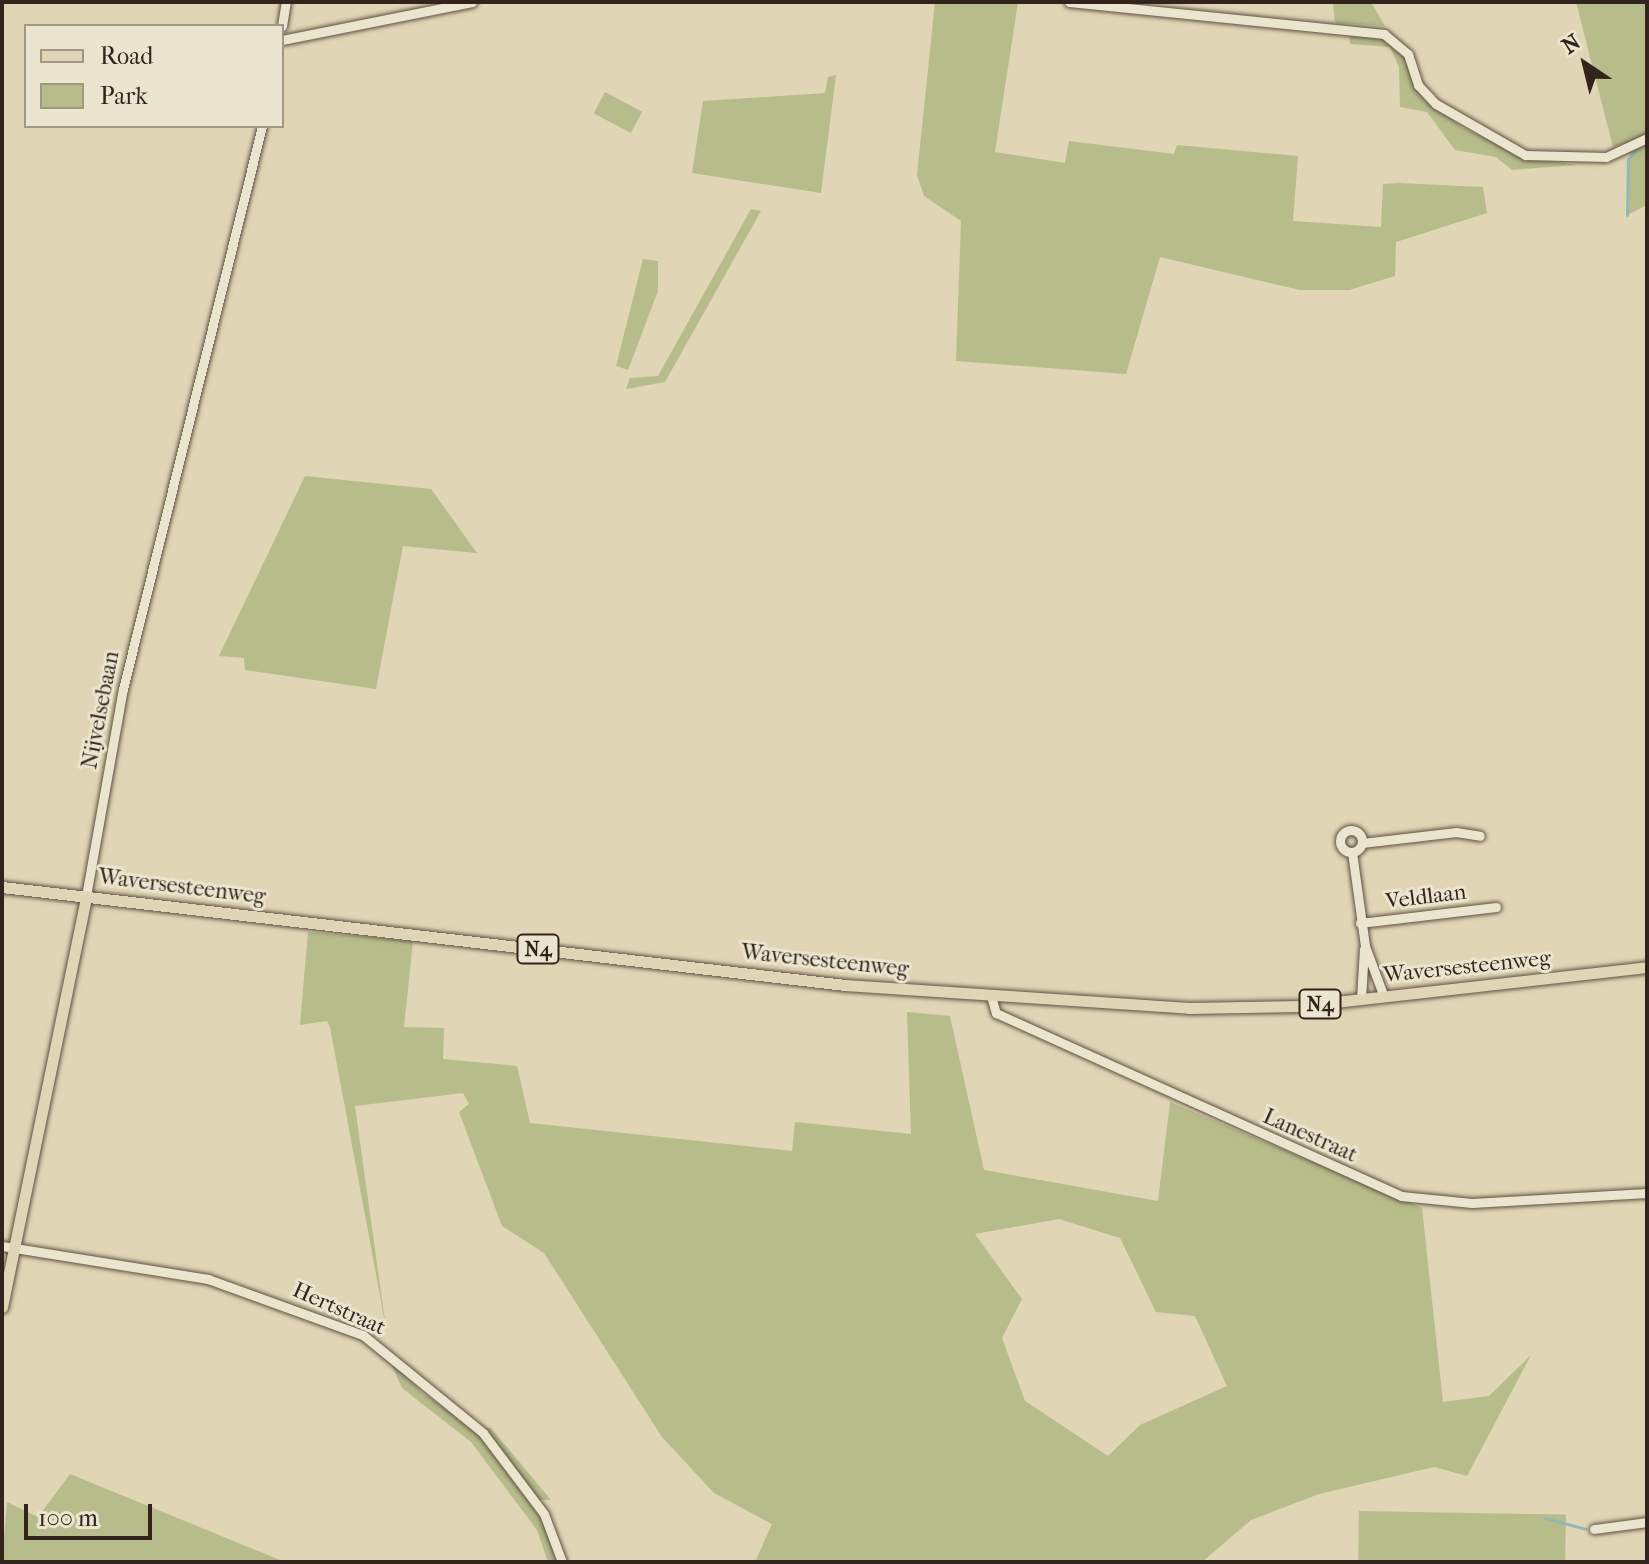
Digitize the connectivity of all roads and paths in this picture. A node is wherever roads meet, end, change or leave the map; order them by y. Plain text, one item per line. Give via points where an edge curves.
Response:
1 (286, 2) edge
2 (472, 2) edge
3 (1069, 2) edge
4 (282, 24) edge
5 (284, 40) edge
6 (262, 128) edge
7 (1647, 138) edge
8 (1480, 836) dead end
9 (1362, 843) junction
10 (1352, 852) junction
11 (2, 887) edge
12 (86, 896) junction
13 (1496, 907) dead end
14 (1360, 923) junction
15 (1365, 946) junction
16 (1647, 967) edge
17 (991, 996) junction
18 (1384, 997) junction
19 (1361, 999) junction
20 (1647, 1193) edge
21 (2, 1246) edge
22 (18, 1249) junction
23 (2, 1307) edge
24 (1647, 1522) edge
25 (1594, 1529) dead end
26 (562, 1562) edge

1 - 4 street
2 - 5 street
3 - 7 street via 1384,34 1408,54 1418,85 1436,104 1525,155 1606,157
6 - 12 street, Nijvelsebaan via 123,689
8 - 9 street, Veldlaan via 1456,832
9 - 10 street
9 - 10 street, Veldlaan via 1359,833 1344,832 1340,845
10 - 14 street, Veldlaan
11 - 12 main road, Waversesteenweg / N4
12 - 17 main road, Waversesteenweg / N4
12 - 22 main road, Nijvelsebaan
13 - 14 street, Veldlaan
14 - 15 street, Veldlaan
15 - 18 street, Veldlaan
15 - 19 street, Veldlaan
16 - 18 main road, Waversesteenweg / N4
17 - 19 main road, Waversesteenweg / N4 via 1231,1010
17 - 20 street, Lanestraat via 996,1013 1401,1196 1472,1203
18 - 19 main road, Waversesteenweg / N4
21 - 22 street, Hertstraat
22 - 23 main road, Nijvelsebaan
22 - 26 street, Hertstraat via 208,1279 380,1345 483,1433 544,1514
24 - 25 street

